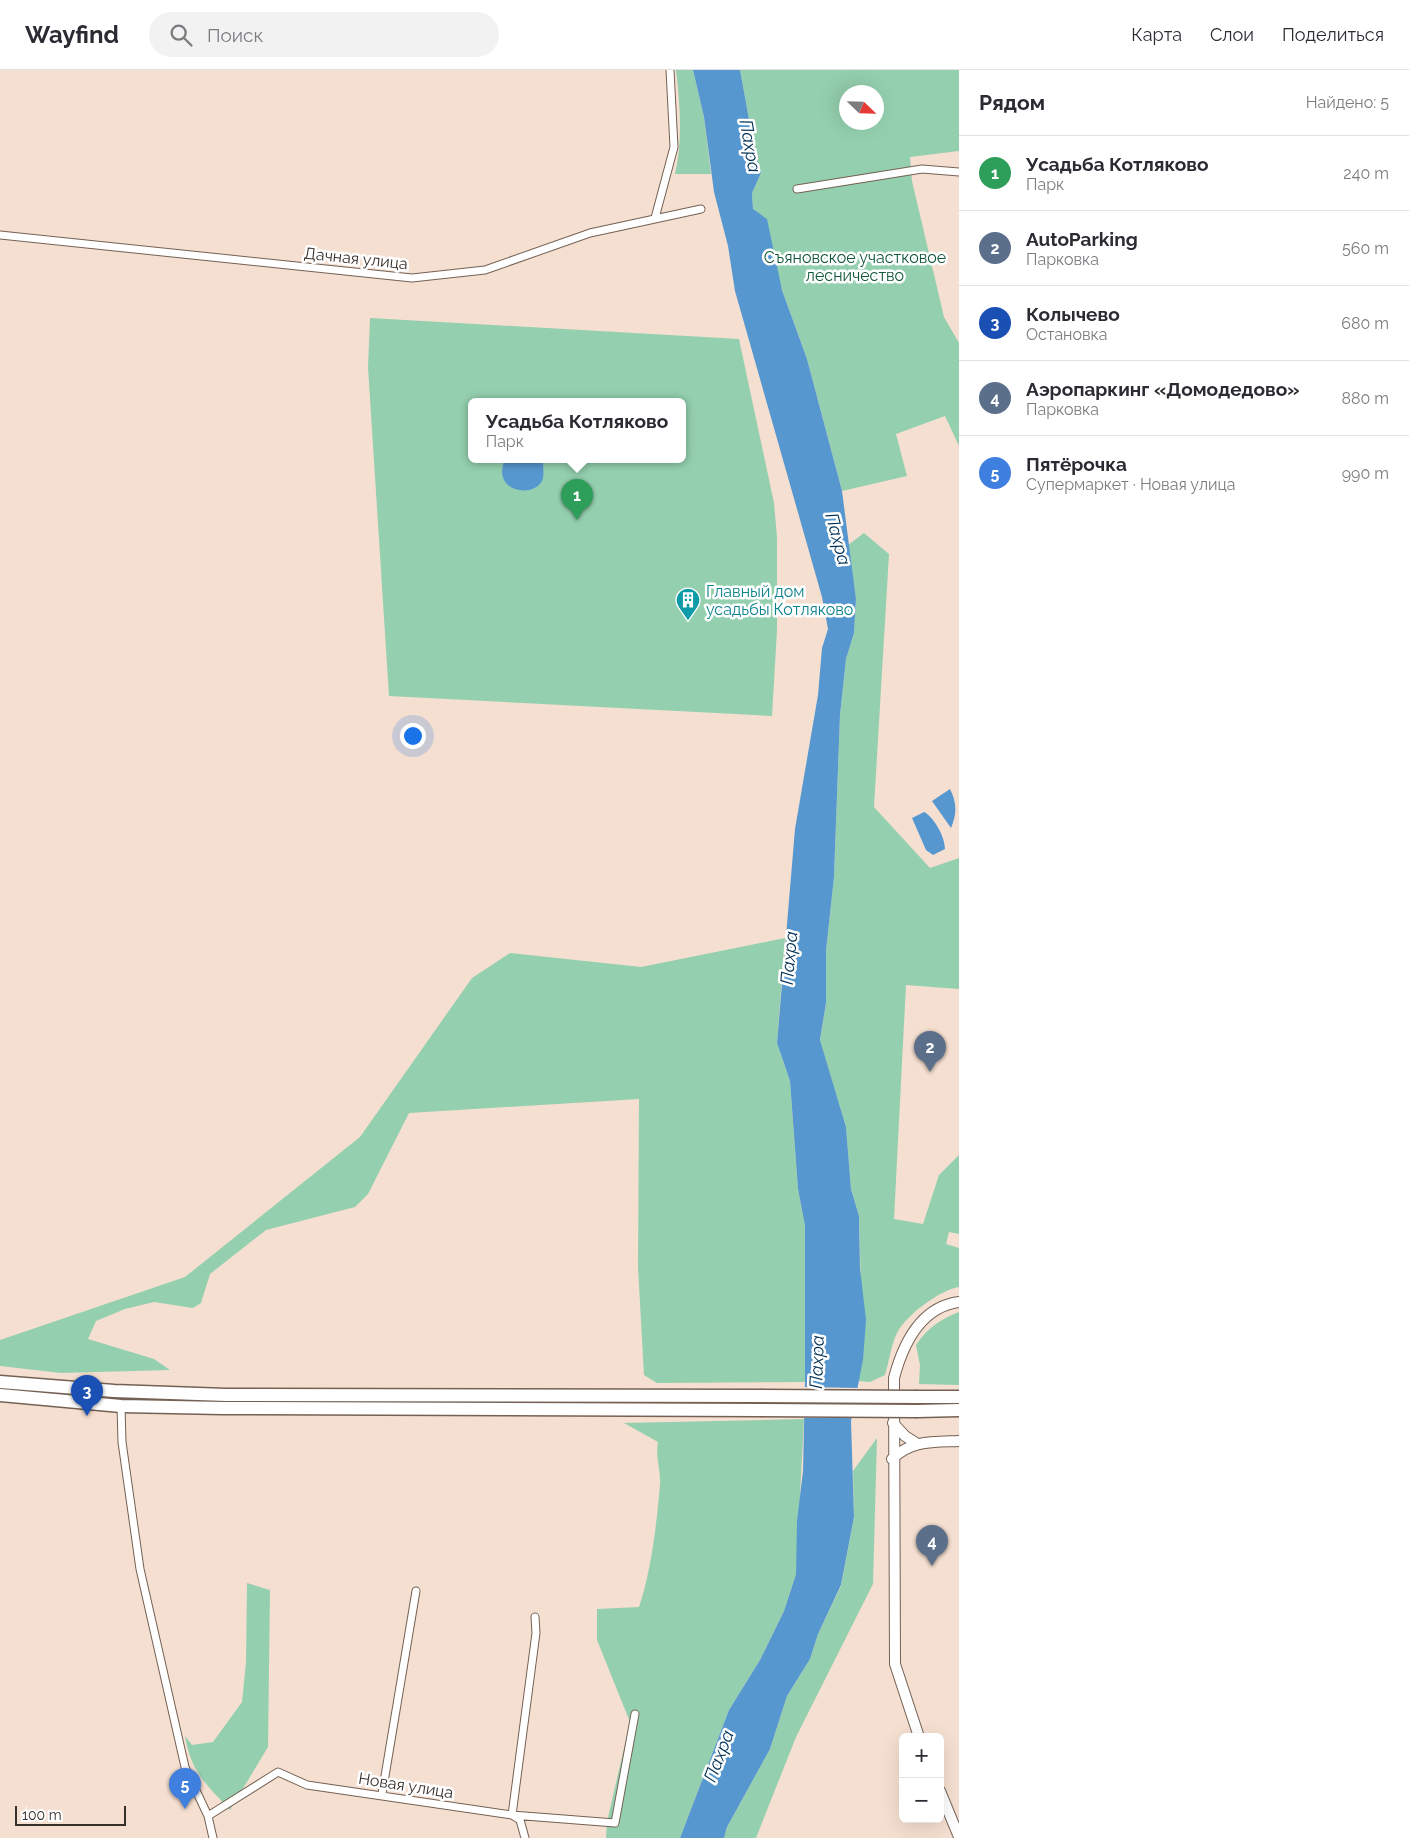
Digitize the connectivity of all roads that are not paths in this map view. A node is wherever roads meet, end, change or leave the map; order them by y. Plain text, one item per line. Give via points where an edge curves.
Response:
1 (670, 70) edge
2 (959, 172) edge
3 (797, 190) dead end
4 (701, 209) dead end
5 (655, 218) junction
6 (0, 235) edge
7 (959, 1302) edge
8 (0, 1382) edge
9 (0, 1396) edge
10 (959, 1397) edge
11 (121, 1406) junction
12 (959, 1410) edge
13 (893, 1422) junction
14 (959, 1441) edge
15 (916, 1443) junction
16 (892, 1460) junction
17 (416, 1591) dead end
18 (534, 1617) dead end
19 (635, 1714) dead end
20 (917, 1733) edge
21 (382, 1794) junction
22 (944, 1801) edge
23 (512, 1815) junction
24 (208, 1816) junction
25 (959, 1837) edge
26 (213, 1838) edge
27 (526, 1838) edge

1 - 5 street via 674,147
2 - 3 street via 922,169
4 - 5 street, Дачная улица
5 - 6 street, Дачная улица via 590,233 485,270 412,278
7 - 13 street via 946,1304 926,1316 904,1348 894,1378
8 - 10 highway, bridge via 226,1395
9 - 11 highway
11 - 12 highway, bridge
11 - 24 street via 122,1442 140,1569 184,1767
13 - 15 street
13 - 16 street
14 - 15 street
15 - 16 street
16 - 20 street via 895,1664
17 - 21 street
18 - 23 street via 536,1633
19 - 23 street, Новая улица via 615,1823
21 - 23 street, Новая улица
21 - 24 street, Новая улица via 307,1785 278,1772
22 - 25 street
23 - 27 street via 520,1820
24 - 26 street

